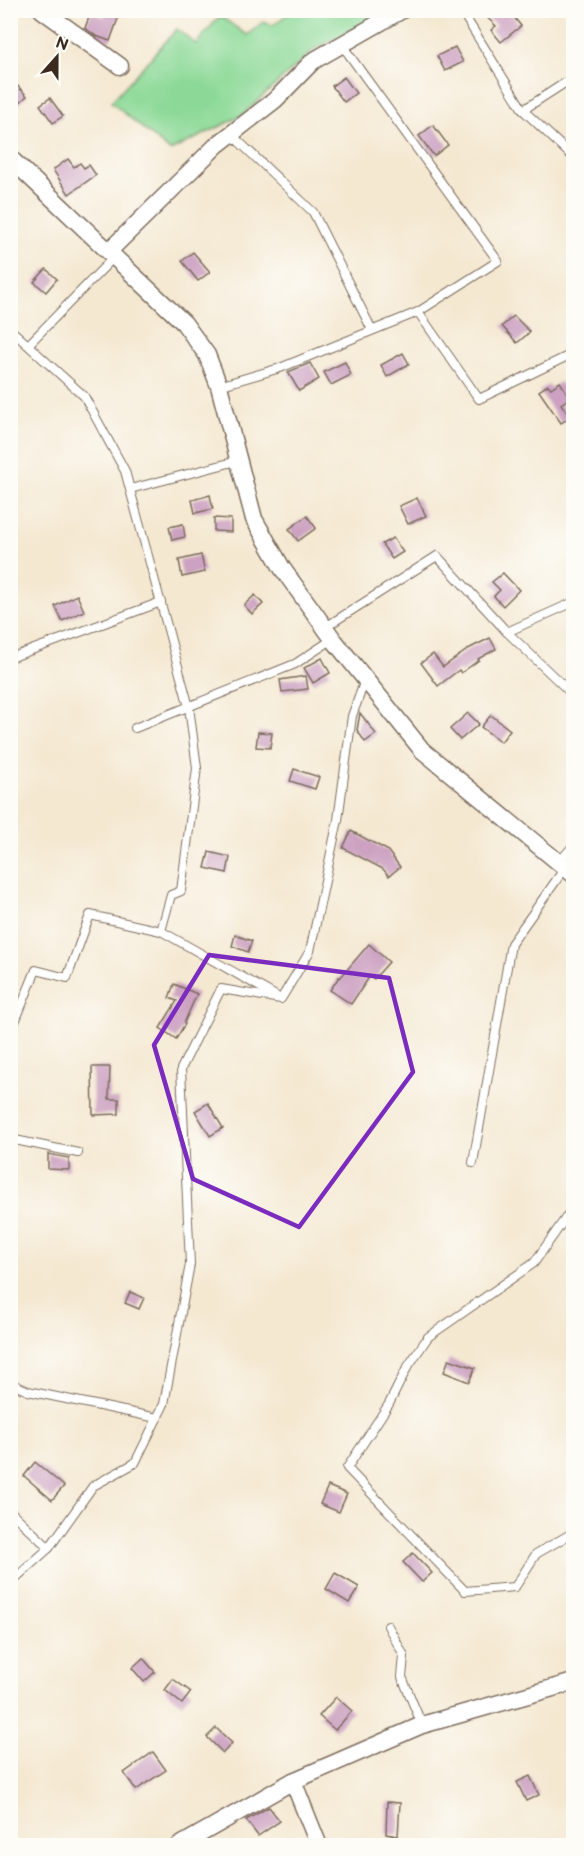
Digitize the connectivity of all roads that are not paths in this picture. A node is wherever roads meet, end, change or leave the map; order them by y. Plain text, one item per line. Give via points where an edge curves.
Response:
1 (42, 10) edge
2 (402, 10) edge
3 (461, 10) edge
4 (342, 45) junction
5 (120, 66) dead end
6 (573, 77) edge
7 (523, 110) junction
8 (231, 134) junction
9 (10, 158) edge
10 (573, 158) edge
11 (112, 253) junction
12 (418, 312) junction
13 (10, 329) edge
14 (372, 330) junction
15 (27, 345) junction
16 (573, 353) edge
17 (219, 386) junction
18 (237, 461) junction
19 (130, 489) junction
20 (161, 602) junction
21 (573, 602) edge
22 (507, 632) junction
23 (328, 633) junction
24 (10, 658) edge
25 (366, 680) junction
26 (573, 696) edge
27 (189, 707) junction
28 (135, 728) dead end
29 (573, 845) edge
30 (566, 868) edge
31 (161, 931) junction
32 (282, 999) junction
33 (10, 1034) edge
34 (10, 1139) edge
35 (78, 1154) dead end
36 (473, 1163) dead end
37 (573, 1206) edge
38 (10, 1383) edge
39 (157, 1418) junction
40 (10, 1510) edge
41 (573, 1532) edge
42 (50, 1548) junction
43 (10, 1583) edge
44 (388, 1626) dead end
45 (573, 1682) edge
46 (422, 1725) junction
47 (293, 1781) junction
48 (179, 1845) edge
49 (320, 1845) edge

1 - 5 street
2 - 4 street
3 - 7 lane
4 - 8 street via 313,61 275,100
4 - 12 lane via 498,261
6 - 7 lane
7 - 10 lane
8 - 11 street
8 - 14 lane via 313,212
9 - 11 street
11 - 15 lane
11 - 17 street via 184,323 207,355
12 - 14 lane
12 - 16 lane via 479,399
13 - 15 lane
14 - 17 lane via 280,368
15 - 19 lane via 84,396 125,471
17 - 18 street
18 - 19 lane
18 - 23 street via 254,519 282,568
19 - 20 lane
20 - 24 lane
20 - 27 lane
21 - 22 lane
22 - 23 lane via 437,556
22 - 26 lane
23 - 25 street
23 - 27 lane via 296,664
25 - 30 street via 422,750
25 - 32 lane via 352,716 338,820 310,951
27 - 28 lane
27 - 31 lane via 197,768 181,891 171,895
29 - 30 lane
30 - 36 lane via 511,945
31 - 32 lane
31 - 33 lane via 90,915 68,978 36,970
32 - 39 lane via 220,989 181,1070 190,1264 164,1404
34 - 35 lane
37 - 41 lane via 534,1263 428,1337 347,1468 465,1591 515,1587 536,1554
38 - 39 lane via 28,1391
39 - 42 lane via 135,1463 93,1486
40 - 42 lane
42 - 43 lane
44 - 46 lane via 404,1656 402,1677
45 - 46 street
46 - 47 street
47 - 48 street
47 - 49 street

